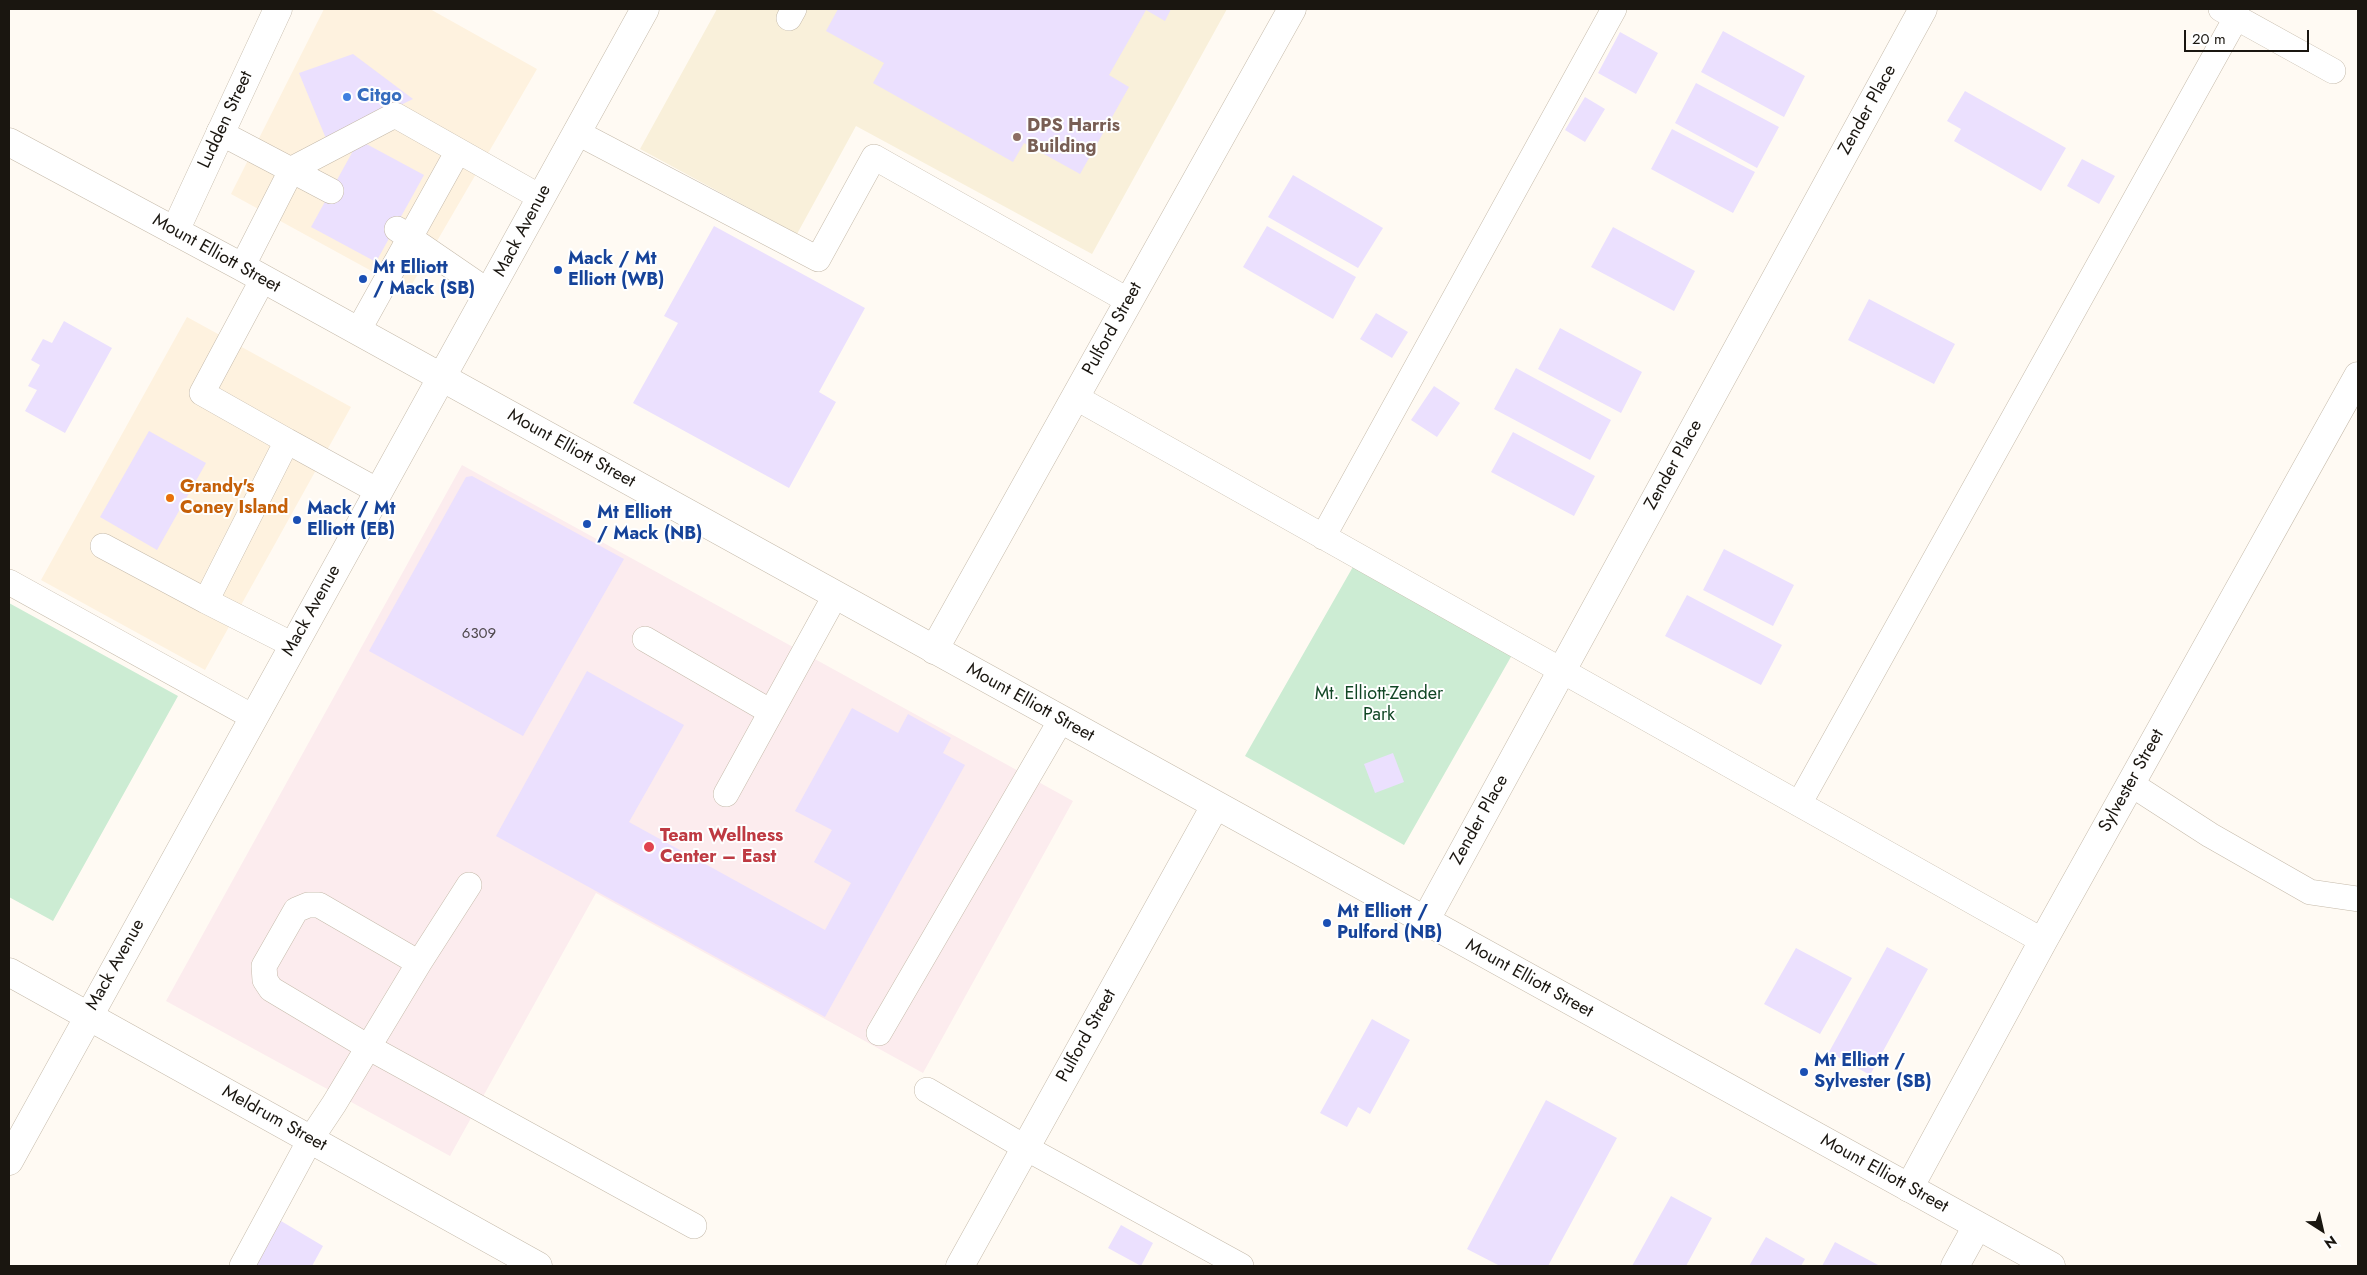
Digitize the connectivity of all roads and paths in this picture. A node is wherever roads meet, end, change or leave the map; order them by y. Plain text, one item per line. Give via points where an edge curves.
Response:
1 (278, 9) edge
2 (645, 9) edge
3 (1292, 9) edge
4 (1614, 9) edge
5 (1923, 9) edge
6 (2228, 13) edge
7 (2333, 70) dead end
8 (219, 132) junction
9 (576, 132) junction
10 (9, 142) edge
11 (458, 151) junction
12 (292, 169) junction
13 (331, 191) dead end
14 (540, 197) junction
15 (175, 231) junction
16 (402, 232) junction
17 (252, 273) junction
18 (489, 292) junction
19 (1129, 301) junction
20 (358, 331) junction
21 (2358, 376) edge
22 (441, 377) junction
23 (1075, 397) junction
24 (288, 441) junction
25 (378, 491) junction
26 (1323, 537) junction
27 (103, 546) dead end
28 (9, 582) edge
29 (835, 596) junction
30 (206, 601) junction
31 (645, 639) dead end
32 (293, 645) junction
33 (934, 650) junction
34 (1562, 671) junction
35 (771, 712) junction
36 (253, 717) junction
37 (1061, 720) junction
38 (2131, 784) junction
39 (726, 794) dead end
40 (1799, 804) junction
41 (1215, 806) junction
42 (469, 885) dead end
43 (2358, 899) edge
44 (1425, 921) junction
45 (2043, 941) junction
46 (419, 963) junction
47 (9, 972) edge
48 (88, 1016) junction
49 (879, 1033) dead end
50 (368, 1047) junction
51 (927, 1090) dead end
52 (310, 1140) junction
53 (1026, 1148) junction
54 (9, 1161) edge
55 (1909, 1188) junction
56 (694, 1226) dead end
57 (1977, 1226) junction
58 (242, 1266) edge
59 (538, 1266) edge
60 (960, 1266) edge
61 (1241, 1266) edge
62 (1955, 1266) edge
63 (2051, 1266) edge

1 - 8 street, Ludden Street
2 - 9 street, Mack Avenue
3 - 19 street, Pulford Street
4 - 26 lane
5 - 34 street, Zender Place
6 - 7 lane
6 - 40 lane
8 - 12 lane
8 - 15 street, Ludden Street
9 - 14 street, Mack Avenue
9 - 19 lane via 818,259 874,157
10 - 15 street, Mount Elliott Street
11 - 12 lane via 395,115
11 - 14 lane
11 - 16 lane
12 - 13 lane
12 - 17 lane
14 - 18 street, Mack Avenue
15 - 17 street, Mount Elliott Street
16 - 18 lane
16 - 20 lane
17 - 20 street, Mount Elliott Street
17 - 24 lane via 202,393
18 - 22 street, Mack Avenue
19 - 23 street, Pulford Street
20 - 22 street, Mount Elliott Street
21 - 38 street, Sylvester Street
22 - 25 street, Mack Avenue
22 - 29 street, Mount Elliott Street
23 - 26 lane
23 - 33 street, Pulford Street
24 - 25 lane
24 - 30 lane
25 - 32 street, Mack Avenue
26 - 34 lane
27 - 30 lane
28 - 36 lane
29 - 33 street, Mount Elliott Street
29 - 35 lane
30 - 32 lane
31 - 35 lane
32 - 36 street, Mack Avenue
33 - 37 street, Mount Elliott Street
34 - 40 lane
34 - 44 street, Zender Place
35 - 39 lane
36 - 48 street, Mack Avenue
37 - 41 street, Mount Elliott Street
37 - 49 lane
38 - 43 lane via 2210,835 2310,892
38 - 45 street, Sylvester Street
40 - 45 lane
41 - 44 street, Mount Elliott Street
41 - 53 street, Pulford Street
42 - 46 lane
44 - 55 street, Mount Elliott Street
45 - 55 street, Sylvester Street
46 - 50 lane
46 - 50 lane via 319,905 296,910 264,966 265,980 271,989
47 - 48 street, Meldrum Street
48 - 52 street, Meldrum Street
48 - 54 street, Mack Avenue
50 - 52 lane
50 - 56 lane
51 - 53 lane
52 - 58 lane
52 - 59 street, Meldrum Street
53 - 60 street, Pulford Street
53 - 61 lane
55 - 57 street, Mount Elliott Street
57 - 62 street
57 - 63 street, Mount Elliott Street

